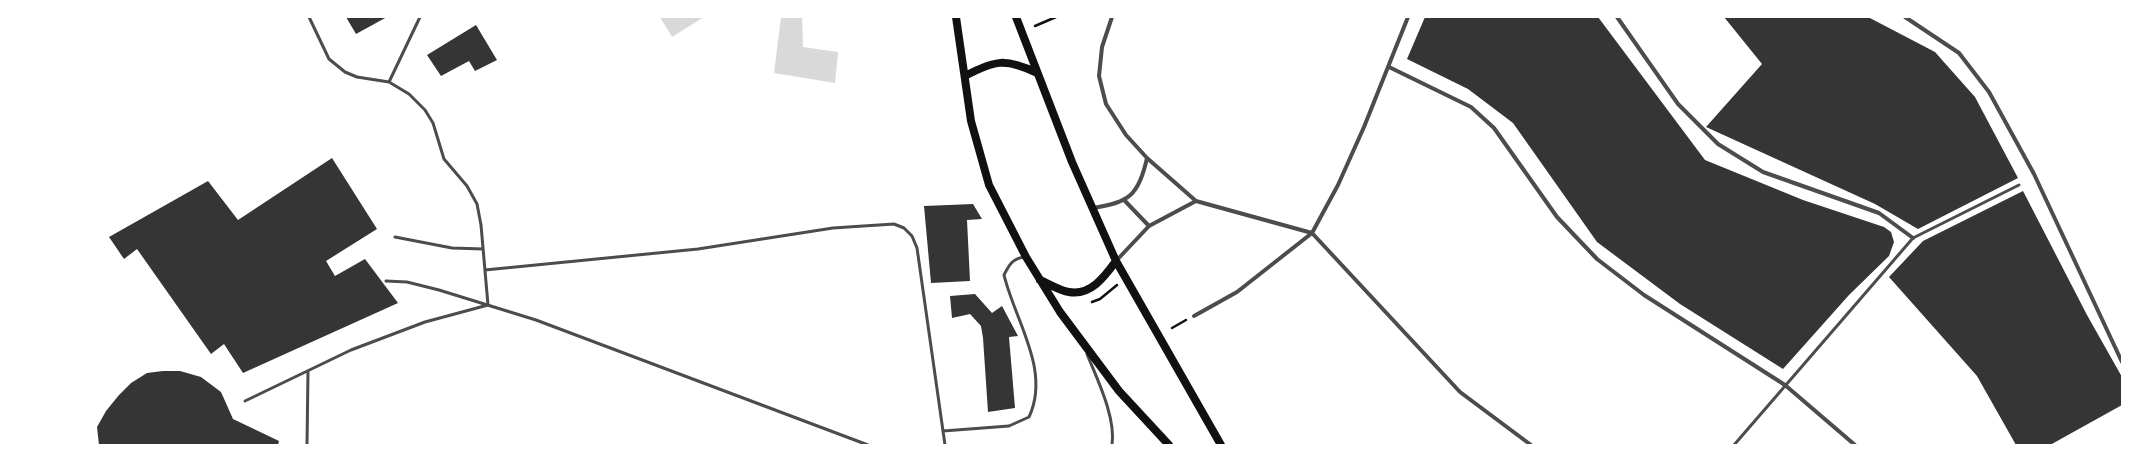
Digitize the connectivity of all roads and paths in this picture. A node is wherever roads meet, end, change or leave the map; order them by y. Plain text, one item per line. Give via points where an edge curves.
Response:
1 (309, 17) edge
2 (420, 17) edge
3 (956, 17) edge
4 (1016, 17) edge
5 (1056, 17) edge
6 (1112, 17) edge
7 (1408, 17) edge
8 (1617, 17) edge
9 (1905, 17) edge
10 (1035, 26) dead end
11 (1389, 67) junction
12 (1037, 73) junction
13 (965, 76) junction
14 (389, 82) junction
15 (1147, 158) junction
16 (2019, 185) dead end
17 (1125, 201) junction
18 (1196, 201) junction
19 (1092, 208) junction
20 (1148, 226) junction
21 (1312, 233) junction
22 (396, 237) dead end
23 (1913, 238) junction
24 (483, 249) junction
25 (1026, 257) junction
26 (1116, 261) junction
27 (485, 270) junction
28 (1040, 280) junction
29 (386, 281) dead end
30 (488, 305) junction
31 (1194, 316) joint
32 (1172, 328) dead end
33 (1084, 344) junction
34 (2122, 362) edge
35 (308, 371) junction
36 (1785, 385) junction
37 (245, 401) dead end
38 (943, 431) junction
39 (307, 445) edge
40 (868, 445) edge
41 (945, 445) edge
42 (1112, 445) edge
43 (1169, 445) edge
44 (1221, 445) edge
45 (1531, 445) edge
46 (1734, 445) edge
47 (1855, 445) edge

1 - 14 lane via 329,59 351,74
2 - 14 lane
3 - 13 main road
4 - 12 main road
5 - 10 path
6 - 15 street via 1102,47 1099,76 1106,104 1126,135
7 - 11 street
8 - 23 street via 1678,104 1718,144 1763,172 1879,213
9 - 34 street via 1959,53 1989,92 2034,174
11 - 21 street via 1341,177
11 - 36 street via 1471,107 1494,128 1557,217 1597,259 1644,295
12 - 13 main road via 1018,64 1000,61
12 - 19 main road
13 - 25 main road via 971,121 989,185
14 - 24 lane via 409,94 425,110 433,123 444,159 467,186 477,204
15 - 17 street via 1137,188
15 - 18 street
16 - 23 lane
17 - 19 street
17 - 20 street
18 - 20 street
18 - 21 street
19 - 26 main road
20 - 26 street
21 - 31 street via 1237,292
21 - 45 street via 1460,392
22 - 24 lane via 452,248
23 - 36 lane
24 - 27 lane
25 - 28 main road
25 - 38 lane via 1010,263 1004,275 1035,369 1035,404 1029,417 1009,426
26 - 28 main road via 1103,279 1081,292 1069,292
26 - 44 main road
27 - 30 lane
27 - 38 lane via 698,249 833,228 894,224 904,228 912,236 917,248
28 - 33 main road
29 - 30 lane via 407,282
30 - 35 lane via 425,322 351,350
30 - 40 lane via 536,320
31 - 32 path
33 - 42 lane via 1103,395 1113,436
33 - 43 main road via 1119,391
35 - 37 lane
35 - 39 lane
36 - 46 lane
36 - 47 street
38 - 41 lane

